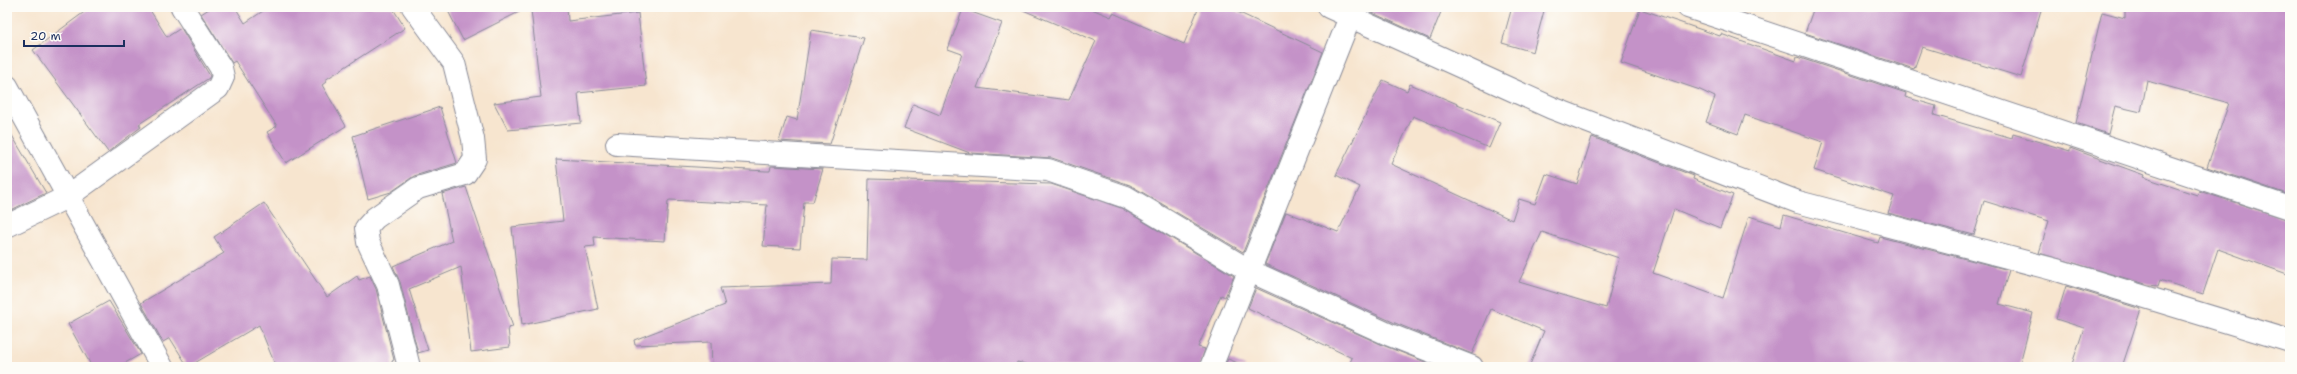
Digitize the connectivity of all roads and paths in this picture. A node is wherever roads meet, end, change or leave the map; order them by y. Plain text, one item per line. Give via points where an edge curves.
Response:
1 (182, 7) edge
2 (413, 7) edge
3 (1329, 7) edge
4 (1688, 7) edge
5 (1352, 12) edge
6 (7, 86) edge
7 (617, 144) dead end
8 (67, 197) junction
9 (2290, 208) edge
10 (7, 226) edge
11 (1250, 271) junction
12 (2290, 341) edge
13 (162, 367) edge
14 (409, 367) edge
15 (1210, 367) edge
16 (1472, 367) edge

1 - 8 street via 221,68 222,77 218,88
2 - 14 street via 454,64 476,159 465,174 418,188 375,218 366,228 368,242 388,285
3 - 5 street
4 - 9 street
5 - 11 street
5 - 12 street via 1552,108 1798,202 2060,271
6 - 8 street
7 - 11 street via 1048,170 1126,197
8 - 10 street
8 - 13 street
11 - 15 street
11 - 16 street via 1390,335

